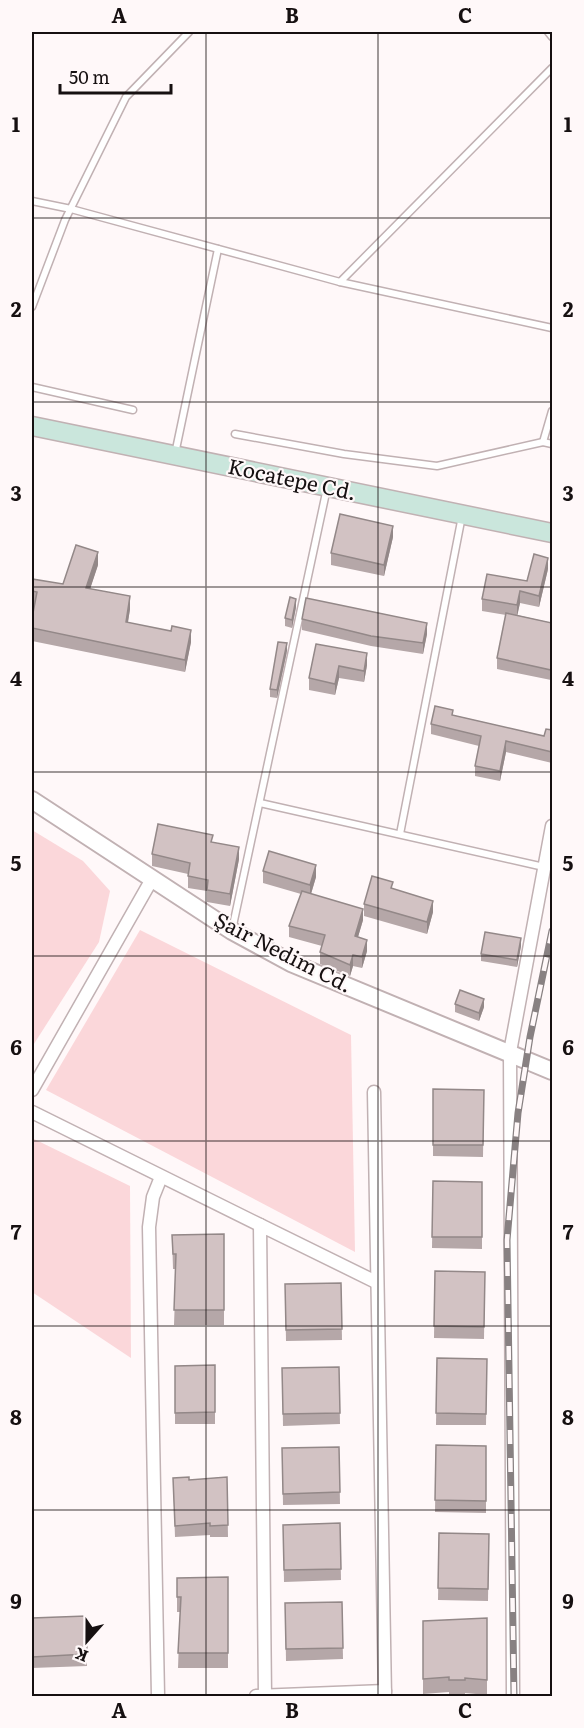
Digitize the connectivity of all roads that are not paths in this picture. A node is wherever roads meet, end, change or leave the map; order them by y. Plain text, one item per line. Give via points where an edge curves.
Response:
1 (189, 32) edge
2 (548, 32) edge
3 (552, 37) edge
4 (552, 68) edge
5 (32, 201) edge
6 (71, 209) junction
7 (218, 249) junction
8 (340, 282) junction
9 (32, 307) edge
10 (552, 328) edge
11 (32, 387) edge
12 (133, 410) dead end
13 (552, 411) edge
14 (32, 426) edge
15 (235, 434) dead end
16 (543, 442) junction
17 (552, 444) edge
18 (175, 456) junction
19 (327, 488) junction
20 (462, 515) junction
21 (552, 533) edge
22 (32, 800) edge
23 (260, 802) junction
24 (552, 826) edge
25 (400, 834) junction
26 (545, 867) junction
27 (152, 879) junction
28 (232, 930) junction
29 (510, 1052) junction
30 (552, 1071) edge
31 (32, 1090) edge
32 (374, 1092) dead end
33 (32, 1112) edge
34 (162, 1177) junction
35 (260, 1225) junction
36 (376, 1282) junction
37 (385, 1694) edge
38 (158, 1696) edge
39 (261, 1696) edge
40 (513, 1696) edge

1 - 6 lane via 126,97
2 - 3 lane
4 - 8 lane
5 - 6 lane
6 - 7 lane
6 - 9 lane
7 - 8 lane
7 - 18 lane
8 - 10 lane
11 - 12 lane
13 - 16 lane
14 - 18 main road, Kocatepe Cd.
15 - 16 lane via 437,466
16 - 17 lane
18 - 19 main road, Kocatepe Cd.
19 - 20 main road, Kocatepe Cd.
19 - 23 lane
20 - 21 main road, Kocatepe Cd.
20 - 25 lane
22 - 27 street, Şair Nedim Cd.
23 - 25 lane
23 - 28 lane
24 - 26 street
25 - 26 lane
26 - 29 street
27 - 28 street, Şair Nedim Cd.
27 - 31 street
28 - 29 street, Şair Nedim Cd. via 291,963
29 - 30 street, Şair Nedim Cd.
29 - 40 street
32 - 36 street
33 - 34 street
34 - 35 street
34 - 38 street via 153,1197 148,1227
35 - 36 street
35 - 39 street
36 - 37 street
37 - 39 street

